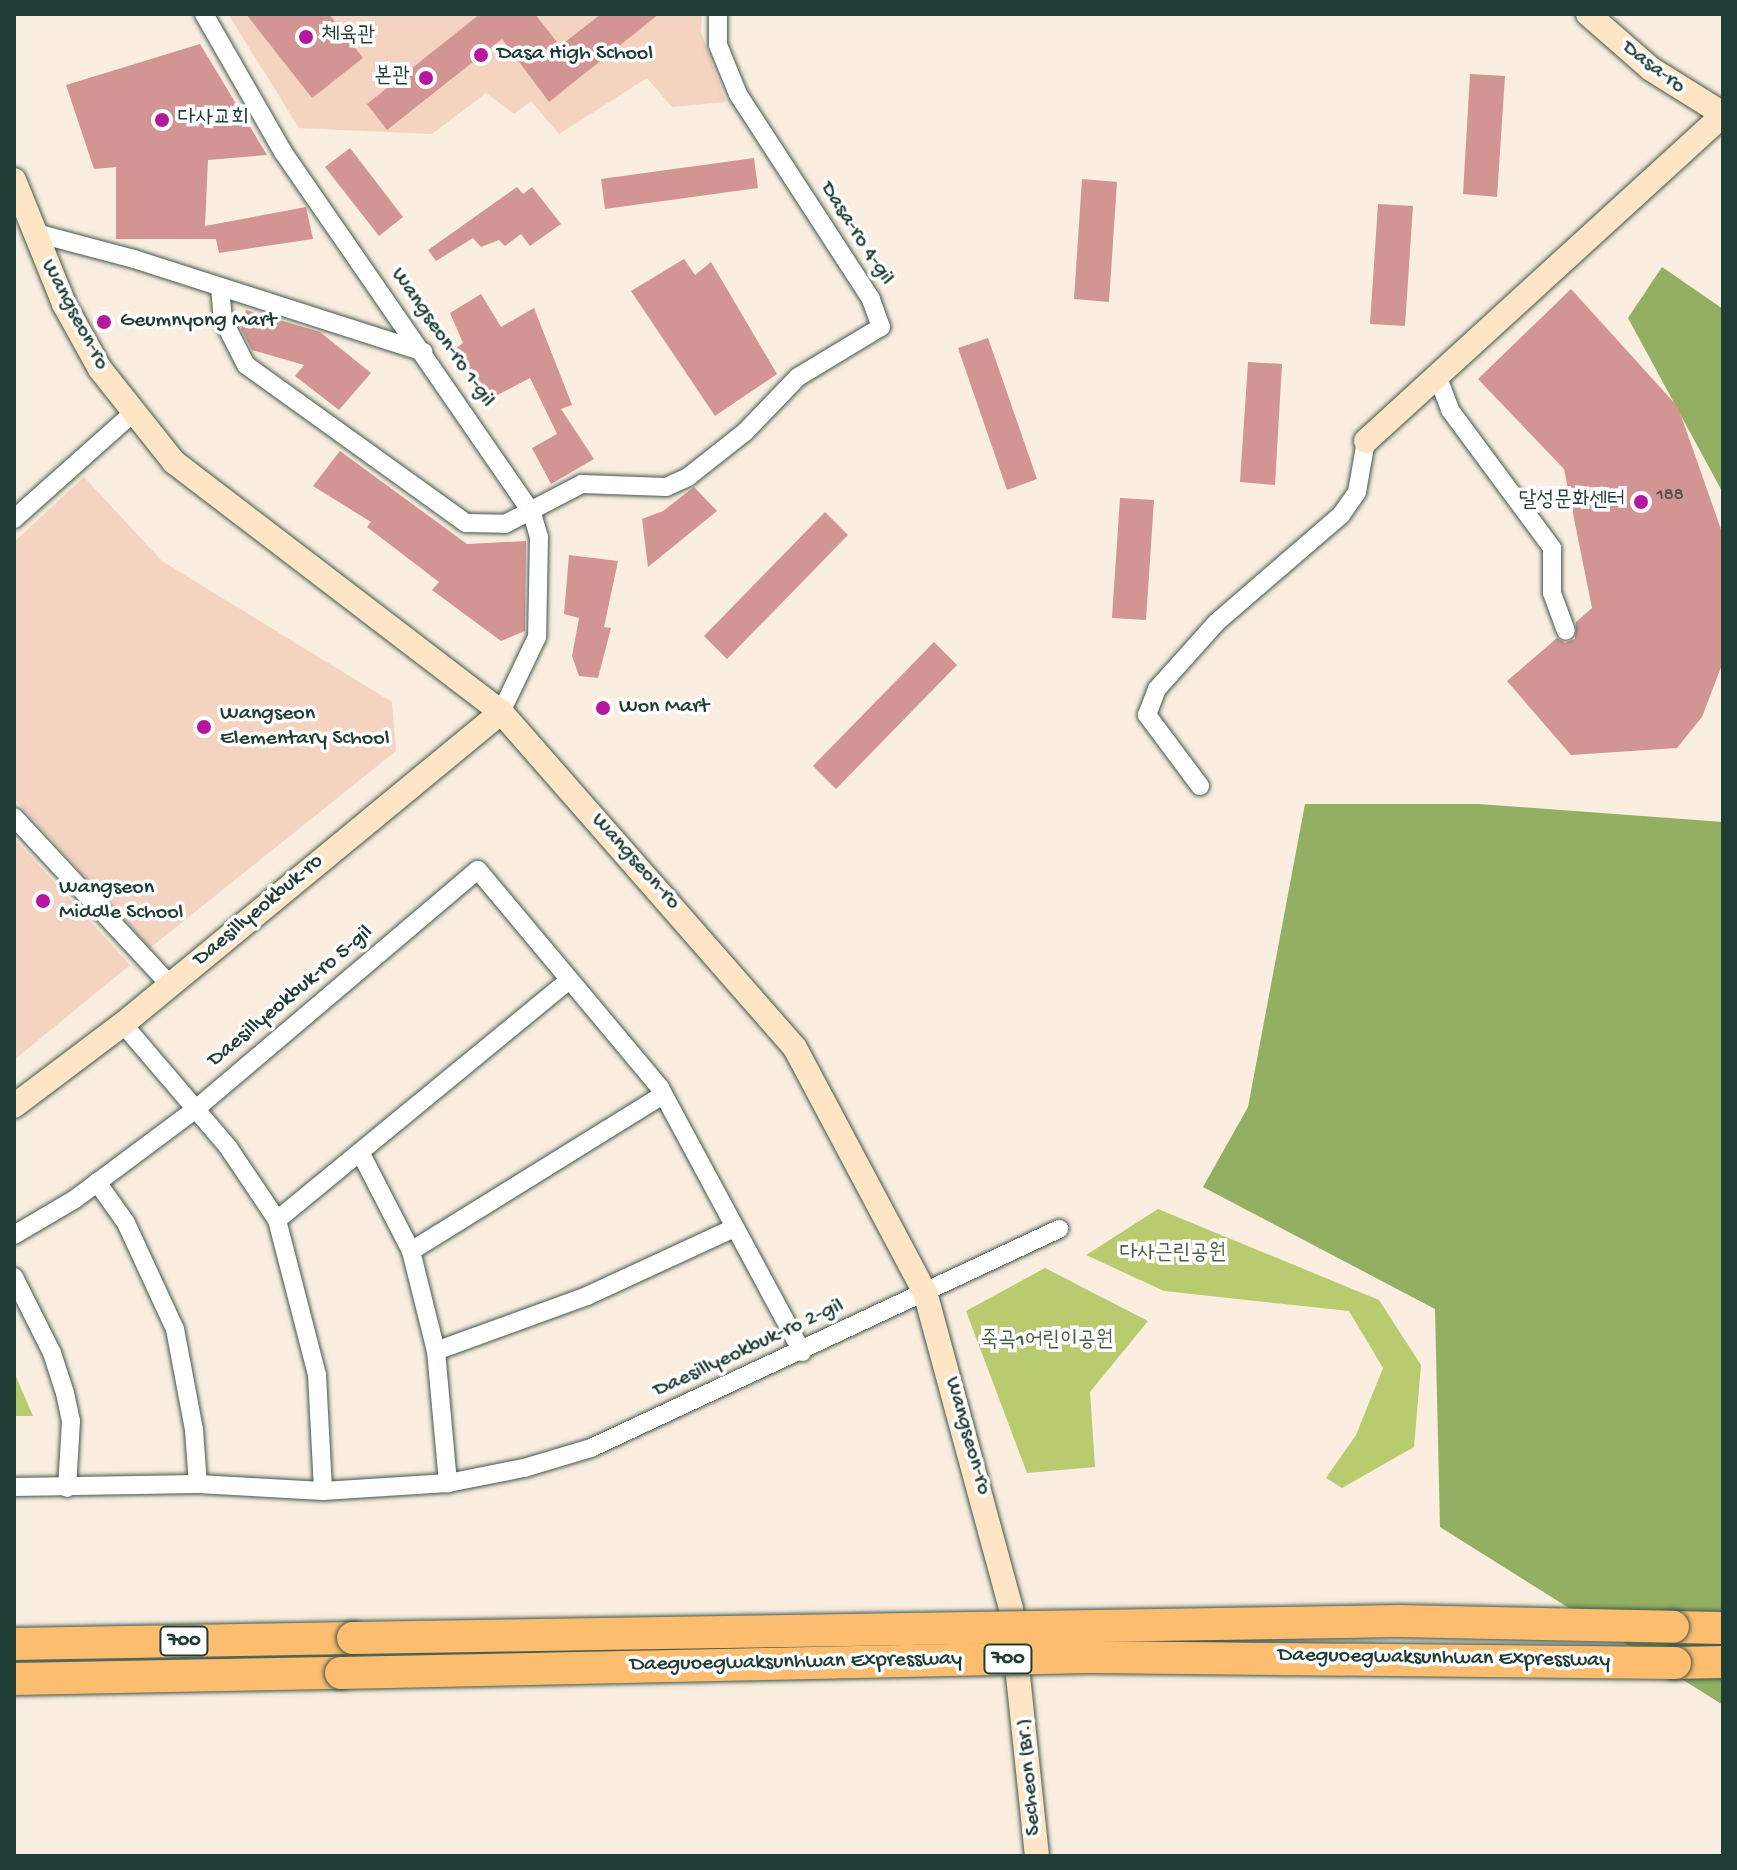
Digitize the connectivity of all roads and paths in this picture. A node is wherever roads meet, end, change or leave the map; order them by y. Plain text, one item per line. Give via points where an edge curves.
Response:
1 (204, 14) edge
2 (718, 14) edge
3 (1588, 14) edge
4 (1723, 115) edge
5 (14, 180) edge
6 (32, 232) junction
7 (220, 287) junction
8 (423, 352) junction
9 (1438, 378) junction
10 (132, 414) junction
11 (1366, 441) joint
12 (532, 513) junction
13 (14, 519) edge
14 (1566, 631) dead end
15 (501, 712) junction
16 (1200, 786) dead end
17 (14, 817) edge
18 (569, 980) junction
19 (170, 985) junction
20 (123, 1024) junction
21 (663, 1095) junction
22 (14, 1106) edge
23 (197, 1108) junction
24 (360, 1152) junction
25 (97, 1182) junction
26 (277, 1220) junction
27 (734, 1228) junction
28 (1059, 1229) dead end
29 (14, 1235) edge
30 (411, 1251) junction
31 (14, 1277) edge
32 (925, 1292) junction
33 (436, 1351) junction
34 (802, 1352) junction
35 (448, 1483) junction
36 (198, 1484) junction
37 (14, 1487) edge
38 (67, 1488) junction
39 (323, 1491) junction
40 (1723, 1628) edge
41 (14, 1644) edge
42 (1723, 1662) edge
43 (14, 1679) edge
44 (1023, 1698) joint
45 (1037, 1856) edge

1 - 8 street, Wangseon-ro 1-gil via 283,152
2 - 12 street, Dasa-ro 4-gil via 718,45 738,94 871,299 881,327 798,377 745,432 688,477 666,487 582,484
3 - 4 main road, Dasa-ro via 1651,69
4 - 9 main road
5 - 6 main road, Wangseon-ro
6 - 7 street
6 - 10 main road, Wangseon-ro via 100,369
7 - 8 street
7 - 12 street via 229,339 246,365 266,382 466,523 505,524
8 - 12 street, Wangseon-ro 1-gil
9 - 11 main road
9 - 14 street via 1450,410 1552,548 1552,593
10 - 13 street
10 - 15 main road, Wangseon-ro via 185,471
11 - 16 street via 1357,492 1341,515 1217,622 1157,689 1147,715
12 - 15 street, Wangseon-ro 1-gil via 539,537 537,637
15 - 19 main road, Daesillyeokbuk-ro
15 - 32 main road, Wangseon-ro via 795,1048
17 - 19 street
18 - 21 street, Daesillyeokbuk-ro 5-gil
18 - 23 street, Daesillyeokbuk-ro 5-gil via 478,870
18 - 24 street
19 - 20 main road, Daesillyeokbuk-ro
20 - 22 main road, Daesillyeokbuk-ro
20 - 23 street
21 - 27 street, Daesillyeokbuk-ro 5-gil
21 - 30 street
23 - 25 street, Daesillyeokbuk-ro 5-gil
23 - 26 street
24 - 26 street
24 - 30 street
25 - 29 street, Daesillyeokbuk-ro 5-gil
25 - 36 street via 126,1223 175,1329
26 - 39 street via 317,1375
27 - 33 street via 587,1296
27 - 34 street, Daesillyeokbuk-ro 5-gil
28 - 32 street, Daesillyeokbuk-ro 2-gil
30 - 33 street
31 - 38 street via 52,1353 65,1393 71,1421
32 - 34 street, Daesillyeokbuk-ro 2-gil
32 - 44 main road, Wangseon-ro via 991,1523
33 - 35 street
34 - 35 street, Daesillyeokbuk-ro 2-gil via 591,1448
35 - 39 street, Daesillyeokbuk-ro 2-gil
36 - 38 street, Daesillyeokbuk-ro 2-gil
36 - 39 street, Daesillyeokbuk-ro 2-gil
37 - 38 street, Daesillyeokbuk-ro 2-gil
40 - 41 highway, Daeguoegwaksunhwan Expressway / 700, bridge via 1398,1621
42 - 43 highway, Daeguoegwaksunhwan Expressway / 700, bridge via 1105,1657
44 - 45 main road, Secheon (Br.)

